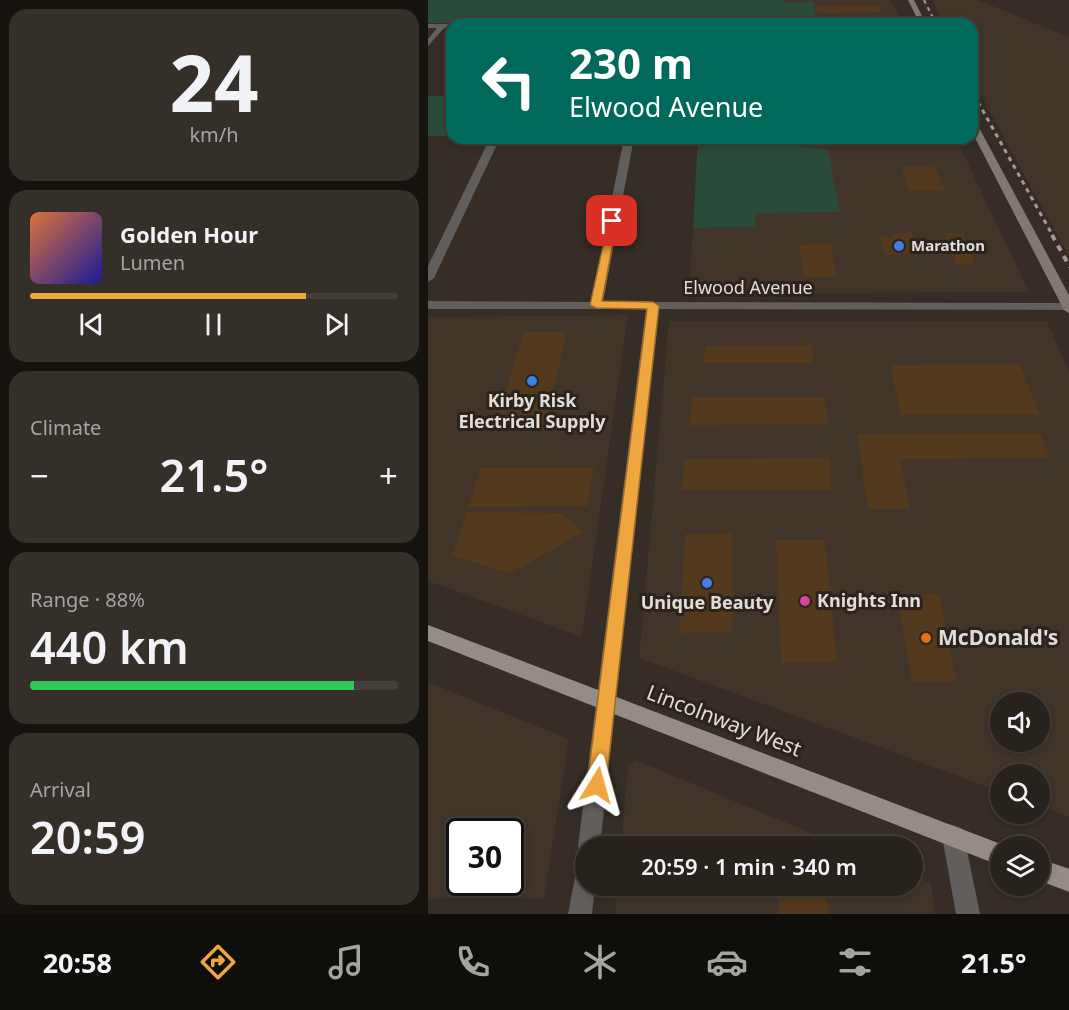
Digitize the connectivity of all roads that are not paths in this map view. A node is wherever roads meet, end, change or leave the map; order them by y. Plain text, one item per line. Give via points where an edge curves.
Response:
1 (911, 0) edge
2 (920, 18) edge
3 (428, 26) edge
4 (442, 26) junction
5 (446, 26) edge
6 (428, 44) edge
7 (978, 134) edge
8 (492, 144) edge
9 (628, 144) edge
10 (428, 278) edge
11 (428, 305) edge
12 (596, 305) junction
13 (653, 306) junction
14 (1069, 309) edge
15 (428, 633) edge
16 (607, 703) junction
17 (590, 836) edge
18 (953, 836) junction
19 (990, 851) edge
20 (1050, 874) edge
21 (1070, 882) edge
22 (582, 896) edge
23 (580, 914) edge
24 (968, 914) edge

1 - 2 street
3 - 4 street
4 - 5 street
4 - 6 street
7 - 14 street
8 - 10 street
9 - 12 street
11 - 12 street, Elwood Avenue
12 - 13 street, Elwood Avenue
13 - 14 street, Elwood Avenue
13 - 16 street
15 - 16 main road, Lincolnway West
16 - 17 street
16 - 18 main road, Lincolnway West
18 - 19 main road, Lincolnway West
18 - 24 street
20 - 21 main road
22 - 23 street

